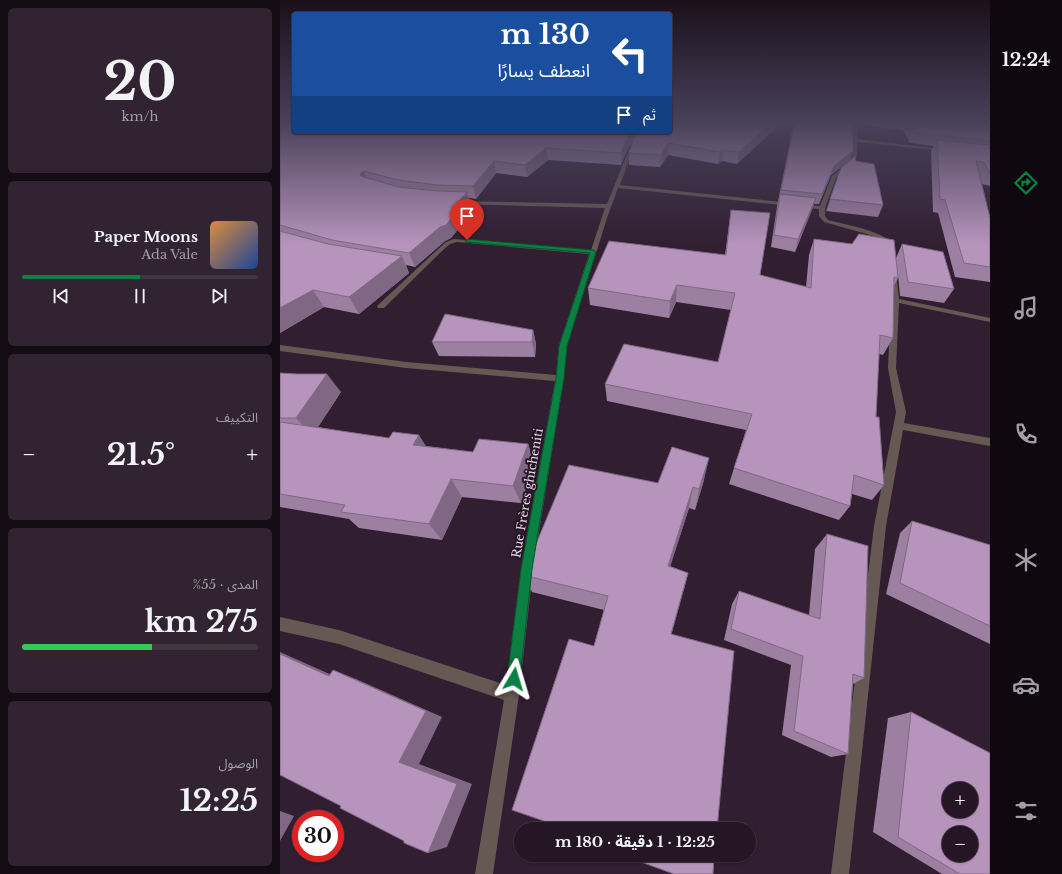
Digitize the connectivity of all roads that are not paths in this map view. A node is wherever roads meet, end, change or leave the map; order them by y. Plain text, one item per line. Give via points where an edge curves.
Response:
1 (626, 163) edge
2 (852, 163) edge
3 (616, 186) junction
4 (449, 202) edge
5 (609, 206) junction
6 (822, 208) junction
7 (593, 252) junction
8 (895, 300) junction
9 (381, 306) dead end
10 (990, 320) edge
11 (280, 348) edge
12 (560, 378) junction
13 (899, 426) junction
14 (990, 442) edge
15 (280, 624) edge
16 (512, 695) junction
17 (484, 874) edge
18 (840, 874) edge

1 - 3 street, Rue Frères ghicheniti
2 - 6 street via 834,177
3 - 5 street, Rue Frères ghicheniti
3 - 6 street
4 - 5 street
5 - 7 street, Rue Frères ghicheniti
6 - 8 street via 822,216 826,220 884,237 890,243
7 - 9 street via 456,240 448,243 415,270
7 - 12 street, Rue Frères ghicheniti via 563,346
8 - 10 street
8 - 13 street via 892,368 901,412
11 - 12 street via 406,365
12 - 16 street, Rue Frères ghicheniti via 527,569
13 - 14 street
13 - 18 street via 880,526
15 - 16 street via 338,637
16 - 17 street, Rue Frères ghicheniti

